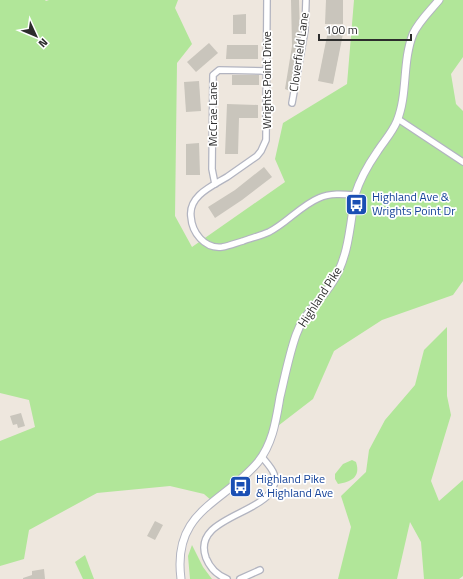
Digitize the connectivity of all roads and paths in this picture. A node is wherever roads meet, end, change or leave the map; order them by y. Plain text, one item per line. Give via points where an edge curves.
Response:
1 (267, 0) edge
2 (306, 0) edge
3 (439, 0) edge
4 (267, 71) junction
5 (292, 103) dead end
6 (398, 119) junction
7 (463, 162) edge
8 (215, 184) junction
9 (355, 195) junction
10 (262, 457) junction
11 (260, 570) dead end
12 (181, 579) edge
13 (227, 579) edge
14 (240, 579) edge

1 - 4 street, Wrights Point Drive
2 - 5 street, Cloverfield Lane via 305,30
3 - 6 street, Highland Pike via 414,33 408,53
4 - 8 street, Wrights Point Drive via 267,135 262,151
4 - 8 street, McCrae Lane via 219,70 213,75 212,169
6 - 7 street
6 - 9 street, Highland Pike via 394,129 364,172
8 - 9 street, Wrights Point Drive via 197,198 190,212 193,228 198,236 204,242 219,247 269,232 320,197 337,194
9 - 10 street, Highland Pike via 343,260 332,283 299,327 275,426
10 - 12 street, Highland Pike via 245,475 212,501 185,534 180,550
10 - 13 street via 274,476 274,486 270,494 257,505 216,527 204,546 204,553 211,567
11 - 14 street

